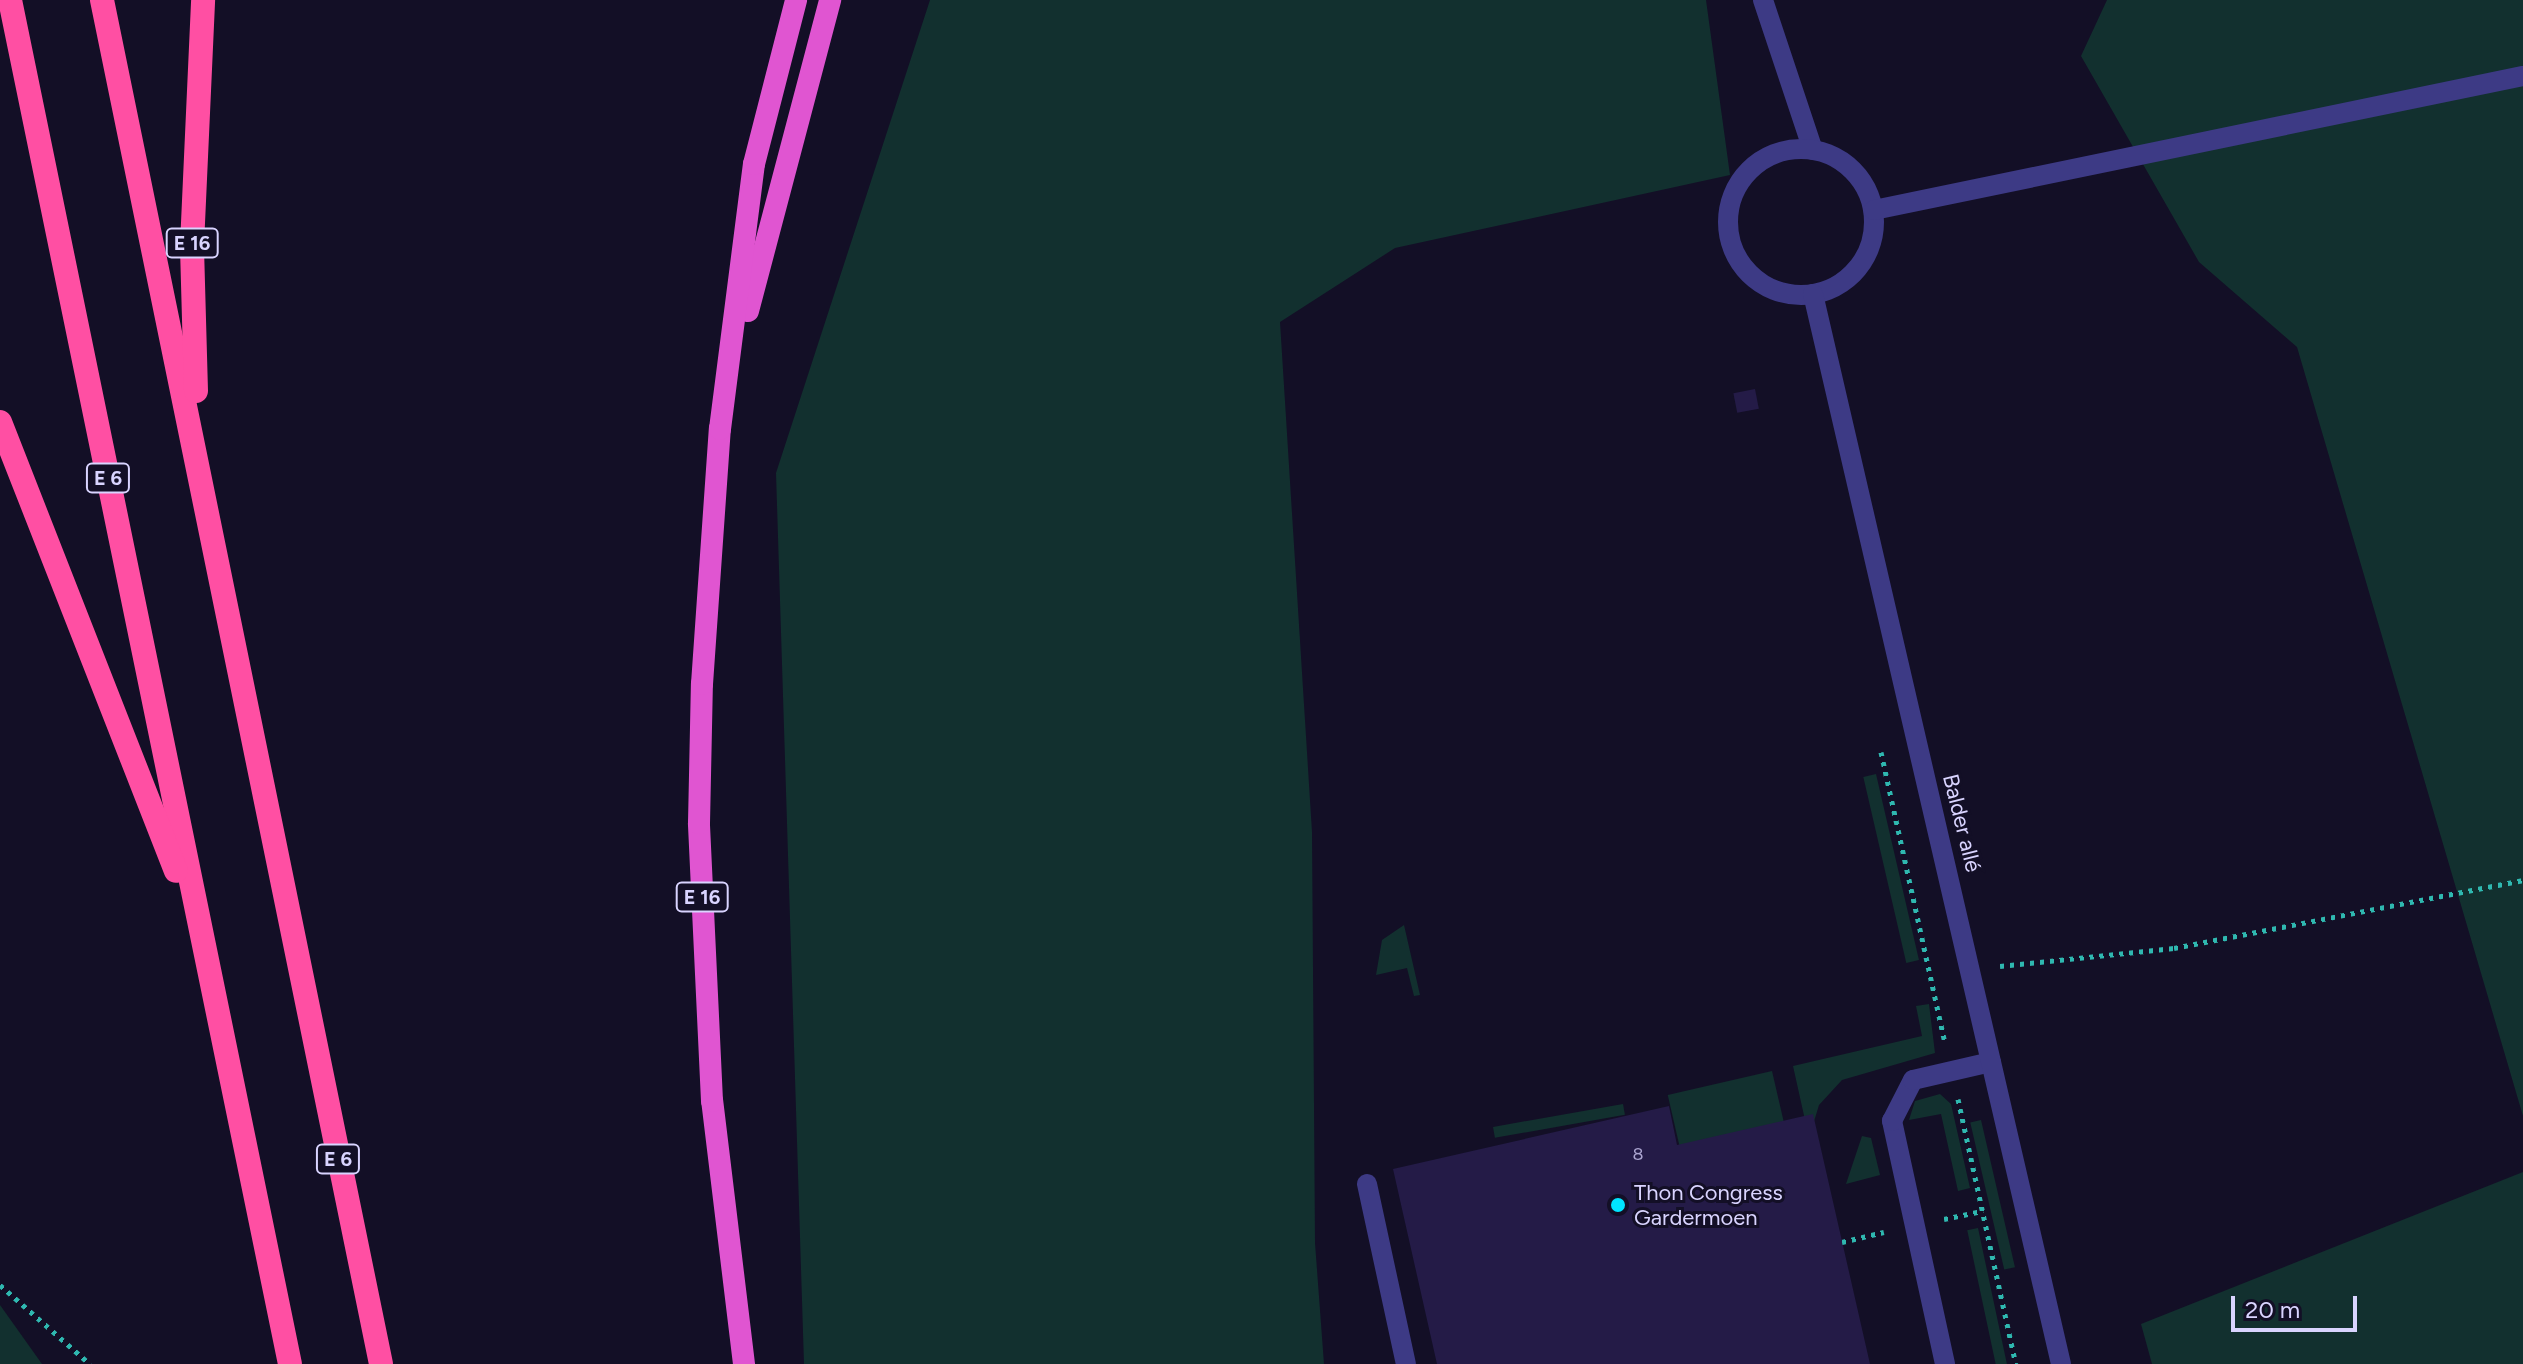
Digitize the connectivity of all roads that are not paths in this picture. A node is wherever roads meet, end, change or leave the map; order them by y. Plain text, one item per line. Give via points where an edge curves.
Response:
1 (10, 0) edge
2 (102, 0) edge
3 (203, 0) edge
4 (796, 0) edge
5 (830, 0) edge
6 (1763, 0) edge
7 (2523, 76) edge
8 (1813, 150) junction
9 (1874, 210) junction
10 (1813, 294) junction
11 (0, 422) edge
12 (720, 429) junction
13 (203, 485) junction
14 (206, 956) junction
15 (1991, 1062) junction
16 (1367, 1184) dead end
17 (290, 1364) edge
18 (381, 1364) edge
19 (744, 1364) edge
20 (1406, 1364) edge
21 (1945, 1364) edge
22 (2061, 1364) edge

1 - 14 highway, E 6
2 - 13 highway, E 6
3 - 13 highway, E 16 via 192,245
4 - 12 highway, E 16 via 754,164
5 - 12 highway, E 16 via 781,168
6 - 8 street
7 - 9 street
8 - 9 street via 1851,167
8 - 10 street via 1781,151 1758,162 1741,180 1728,226 1733,249 1763,285
9 - 10 street via 1866,258 1851,277
10 - 15 street, Balder allé
11 - 14 highway
12 - 19 highway, E 16 via 699,823 712,1101
13 - 18 highway, E 6
14 - 17 highway, E 6
15 - 21 street via 1913,1080 1892,1121
15 - 22 street, Balder allé
16 - 20 street

